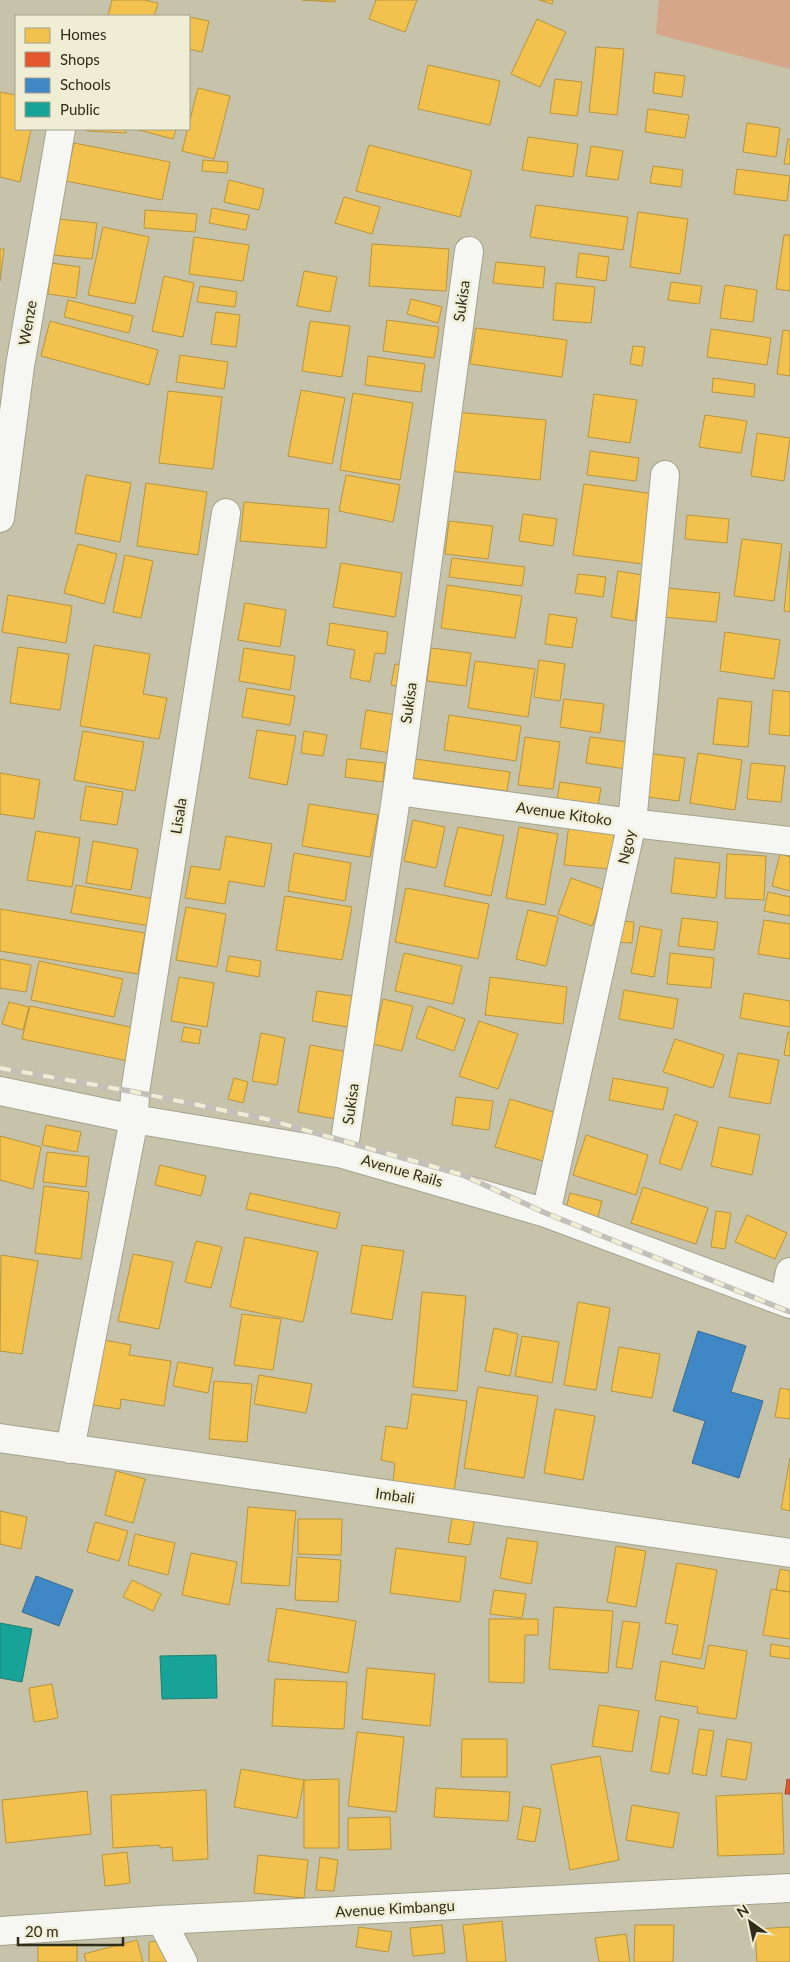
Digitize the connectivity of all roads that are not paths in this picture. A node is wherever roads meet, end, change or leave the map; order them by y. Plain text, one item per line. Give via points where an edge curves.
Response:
1 (61, 130) edge
2 (469, 251) dead end
3 (10, 365) edge
4 (665, 474) dead end
5 (226, 513) dead end
6 (0, 518) edge
7 (397, 791) junction
8 (632, 823) junction
9 (790, 842) edge
10 (0, 1091) edge
11 (134, 1118) junction
12 (343, 1154) junction
13 (546, 1213) junction
14 (790, 1272) edge
15 (787, 1302) edge
16 (0, 1438) edge
17 (70, 1449) junction
18 (790, 1553) edge
19 (790, 1888) edge
20 (161, 1920) junction
21 (0, 1931) edge
22 (183, 1962) edge

1 - 3 street, Wenze
2 - 7 street, Sukisa
3 - 6 street, Wenze
4 - 8 street, Ngoy
5 - 11 street, Lisala via 135,1092
7 - 8 street, Avenue Kitoko
7 - 12 street, Sukisa
8 - 9 street, Avenue Kitoko
8 - 13 street, Ngoy
10 - 11 street, Avenue Rails
11 - 12 street, Avenue Rails
11 - 17 street, Lisala
12 - 13 street, Avenue Rails
13 - 15 street, Avenue Rails
14 - 15 street
16 - 17 street, Imbali
17 - 18 street, Imbali
19 - 20 street, Avenue Kimbangu
20 - 21 street, Avenue Kimbangu
20 - 22 street

